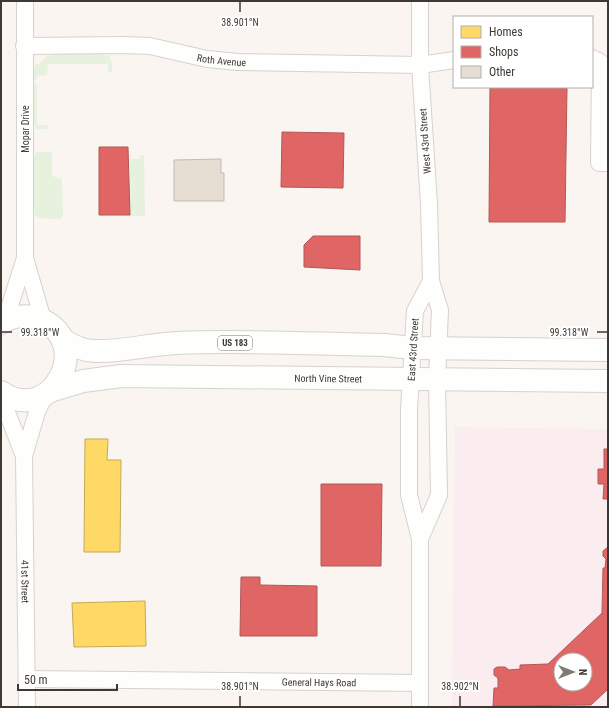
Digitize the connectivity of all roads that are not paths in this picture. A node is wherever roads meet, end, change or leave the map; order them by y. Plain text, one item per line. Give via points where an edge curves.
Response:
1 (25, 1) edge
2 (420, 1) edge
3 (24, 46) junction
4 (593, 58) edge
5 (453, 60) edge
6 (420, 65) junction
7 (608, 163) edge
8 (25, 258) junction
9 (431, 281) junction
10 (43, 320) junction
11 (3, 322) edge
12 (62, 339) junction
13 (412, 348) junction
14 (439, 348) junction
15 (608, 350) edge
16 (411, 380) junction
17 (437, 380) junction
18 (608, 381) edge
19 (1, 392) edge
20 (47, 393) junction
21 (1, 397) edge
22 (24, 456) junction
23 (420, 538) junction
24 (27, 679) junction
25 (420, 683) junction
26 (27, 707) edge
27 (420, 707) edge

1 - 3 street, Mopar Drive
2 - 6 street, West 43rd Street
3 - 6 street, Roth Avenue via 150,46 208,59 238,62
3 - 8 street, Mopar Drive
4 - 7 street via 600,62 599,163
5 - 6 street, Roth Avenue
6 - 9 street, West 43rd Street
8 - 10 street, Mopar Drive
8 - 11 street, Mopar Drive
9 - 13 street, East 43rd Street via 415,310
9 - 14 street, East 43rd Street via 440,310
10 - 11 highway via 17,316
10 - 12 highway via 54,328
12 - 13 highway, US 183 via 72,346 94,351 206,342 384,345
12 - 20 highway via 66,353 65,367 62,376
13 - 14 highway, US 183
13 - 16 street, East 43rd Street
14 - 15 highway, US 183
14 - 17 street, East 43rd Street
16 - 17 highway, North Vine Street
16 - 20 highway, North Vine Street via 121,376 83,381
16 - 23 street, East 43rd Street via 409,495
17 - 18 highway, North Vine Street
17 - 23 street, East 43rd Street via 439,495
19 - 20 highway, North Vine Street via 15,399 25,400
20 - 22 street, 41st Street via 37,412
21 - 22 street, 41st Street
22 - 24 street, 41st Street
23 - 25 street, East 43rd Street
24 - 25 street, General Hays Road
24 - 26 street, 41st Street
25 - 27 street, East 43rd Street

